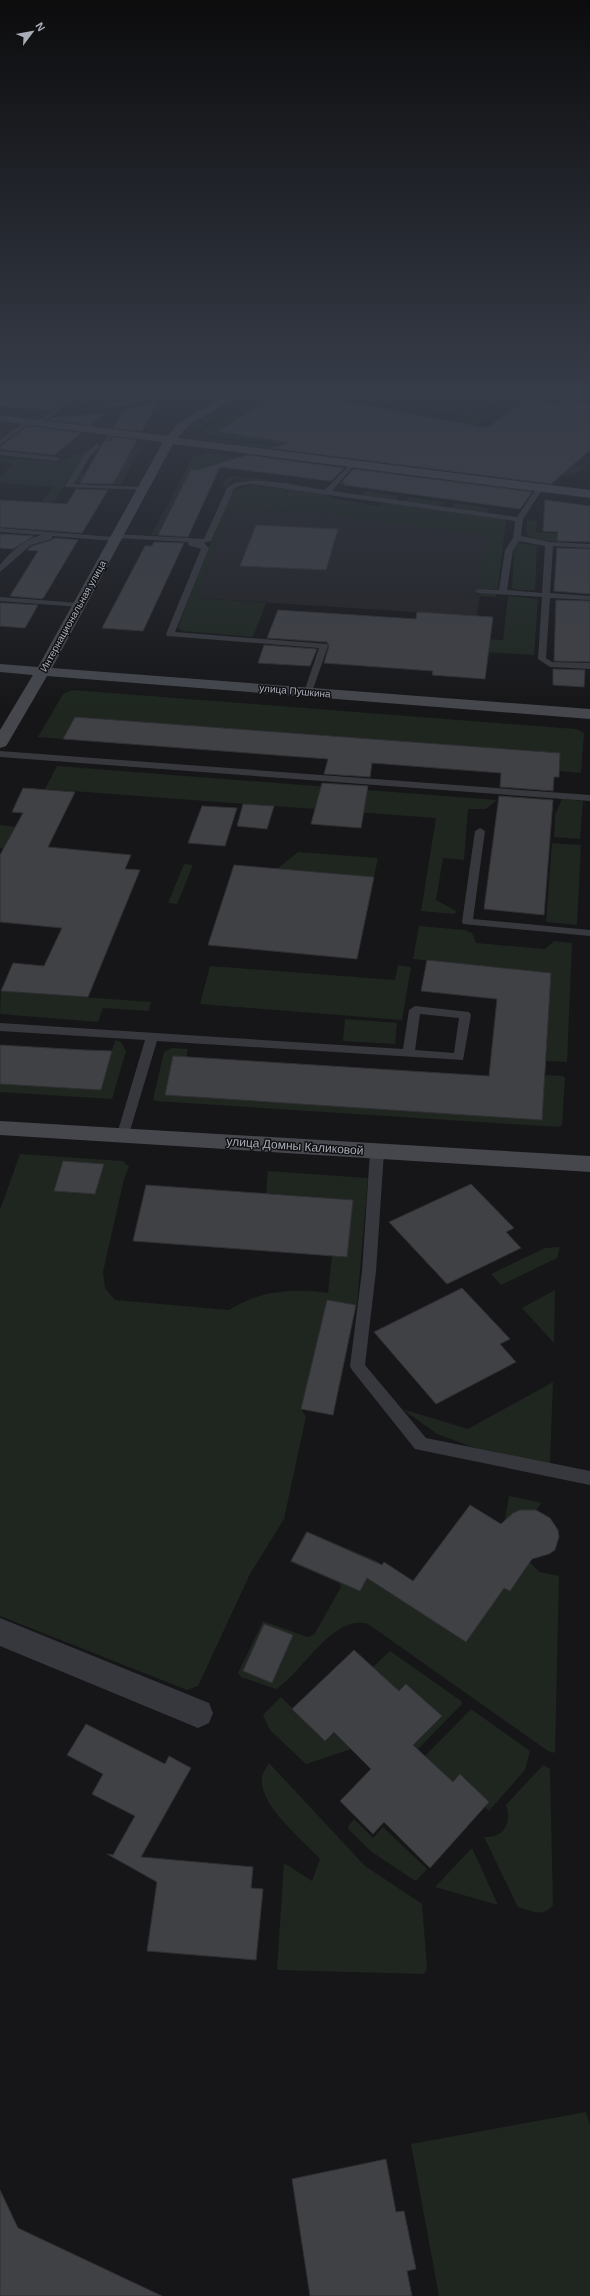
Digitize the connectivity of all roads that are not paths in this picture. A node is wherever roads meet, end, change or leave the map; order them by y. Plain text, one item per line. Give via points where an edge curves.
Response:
1 (138, 497) edge
2 (227, 497) edge
3 (364, 497) edge
4 (533, 497) edge
5 (519, 519) junction
6 (0, 530) edge
7 (88, 537) junction
8 (115, 538) junction
9 (517, 538) junction
10 (549, 544) junction
11 (590, 546) edge
12 (0, 570) edge
13 (479, 591) dead end
14 (503, 593) junction
15 (545, 595) junction
16 (590, 598) edge
17 (0, 599) edge
18 (79, 604) junction
19 (590, 666) edge
20 (0, 668) edge
21 (42, 670) junction
22 (308, 692) junction
23 (590, 714) edge
24 (0, 742) edge
25 (0, 754) edge
26 (590, 798) edge
27 (480, 831) dead end
28 (590, 933) edge
29 (0, 1027) edge
30 (152, 1036) junction
31 (408, 1053) junction
32 (0, 1128) edge
33 (123, 1134) junction
34 (377, 1152) junction
35 (590, 1164) edge
36 (590, 1478) edge
37 (0, 1632) edge
38 (198, 1713) dead end

1 - 8 street, Интернациональная улица
2 - 8 lane via 207,541
3 - 5 lane
4 - 5 lane
5 - 9 lane
6 - 7 lane
7 - 8 lane
7 - 12 lane via 40,537 9,557
8 - 18 street, Интернациональная улица
8 - 22 lane via 196,543 204,546 170,634 324,646
9 - 10 lane
9 - 14 lane via 509,550
10 - 11 lane
10 - 15 lane
13 - 14 lane
14 - 15 lane
15 - 16 lane
15 - 19 lane via 542,659 550,664
17 - 18 lane
18 - 21 street, Интернациональная улица
20 - 21 street, улица Пушкина
21 - 22 street, улица Пушкина
21 - 24 street, Интернациональная улица
22 - 23 street, улица Пушкина
25 - 26 lane
27 - 28 lane via 467,922
29 - 30 lane
30 - 31 lane
30 - 33 lane
31 - 31 lane via 415,1010 465,1015 459,1057
32 - 33 street, улица Домны Каликовой
33 - 34 street, улица Домны Каликовой
34 - 35 street, улица Домны Каликовой
34 - 36 lane via 369,1271 357,1366 421,1444
37 - 38 street

